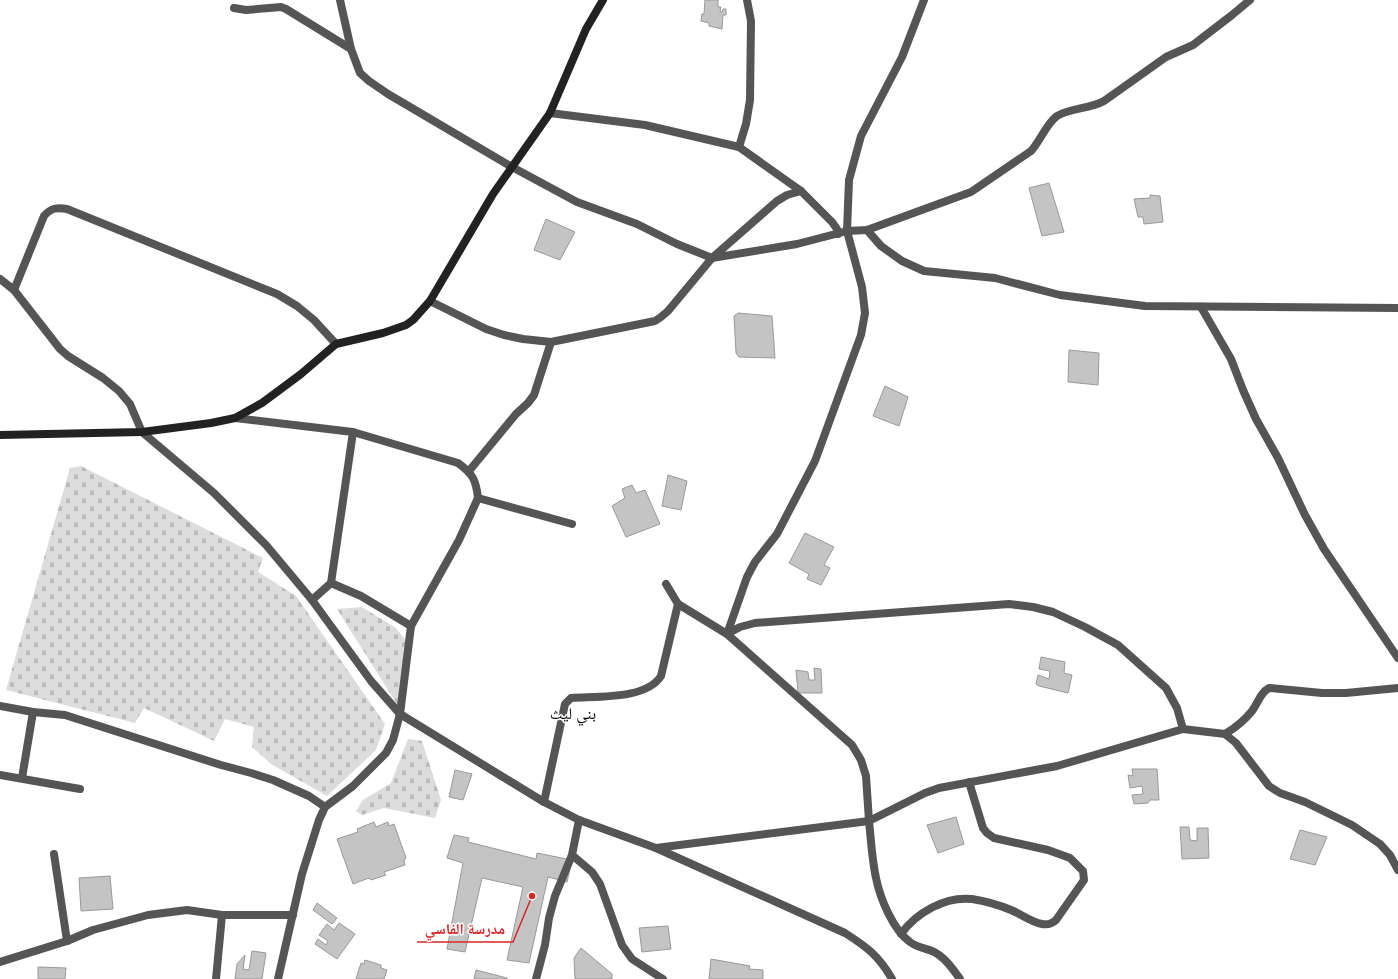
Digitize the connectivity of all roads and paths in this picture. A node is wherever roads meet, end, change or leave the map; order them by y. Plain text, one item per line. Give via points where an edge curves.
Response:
1 (340, 0) edge
2 (603, 0) edge
3 (747, 0) edge
4 (924, 0) edge
5 (1250, 0) edge
6 (234, 8) dead end
7 (351, 49) junction
8 (550, 113) junction
9 (739, 147) junction
10 (512, 168) junction
11 (802, 192) junction
12 (867, 230) junction
13 (847, 231) junction
14 (838, 234) junction
15 (712, 258) junction
16 (0, 279) edge
17 (14, 290) junction
18 (430, 301) junction
19 (1201, 307) junction
20 (1398, 308) edge
21 (551, 342) junction
22 (336, 344) junction
23 (235, 418) junction
24 (142, 432) junction
25 (353, 432) junction
26 (0, 435) edge
27 (469, 471) junction
28 (478, 498) junction
29 (572, 524) dead end
30 (331, 583) junction
31 (666, 584) dead end
32 (312, 600) junction
33 (678, 604) junction
34 (411, 626) junction
35 (727, 634) junction
36 (1398, 658) edge
37 (1398, 688) edge
38 (0, 706) edge
39 (33, 712) junction
40 (400, 714) junction
41 (1183, 729) junction
42 (1225, 734) junction
43 (0, 775) edge
44 (22, 778) junction
45 (970, 782) junction
46 (80, 789) dead end
47 (544, 802) junction
48 (325, 807) junction
49 (579, 820) junction
50 (869, 821) junction
51 (656, 848) junction
52 (54, 854) dead end
53 (572, 855) junction
54 (1398, 870) edge
55 (222, 915) junction
56 (292, 915) junction
57 (901, 934) junction
58 (67, 941) junction
59 (0, 962) edge
60 (216, 979) edge
61 (278, 979) edge
62 (536, 979) edge
63 (663, 979) edge
64 (892, 979) edge
65 (960, 979) edge

1 - 7 street
2 - 8 street via 586,29
3 - 9 street via 751,21 750,100
4 - 13 street via 902,57 861,136 849,180
5 - 12 street via 1193,45 1166,57 1104,101 1057,116 1031,150 971,192
6 - 7 street via 286,9
7 - 10 street via 360,72 368,81
8 - 9 street via 645,125
8 - 10 street
9 - 11 street
10 - 15 street via 577,202 637,224
10 - 18 street via 493,194
11 - 14 street via 832,222
11 - 15 street via 787,195 777,201
12 - 13 street
12 - 19 street via 881,246 902,261 924,271 995,278 1060,296 1145,306
13 - 14 street
13 - 35 street via 862,287 865,313 861,336 815,461 777,534 755,562 747,577
14 - 15 street via 797,244
15 - 21 street via 668,311 655,321
16 - 17 street
17 - 22 street via 44,216 50,210 59,207 277,294 314,320
17 - 24 street via 60,349 119,390 130,404
18 - 21 street via 486,329 522,339
18 - 22 street via 406,325
19 - 20 street
19 - 36 street via 1231,359 1256,419 1324,549
21 - 27 street via 534,395
22 - 23 street via 262,403
23 - 24 street
23 - 25 street
24 - 26 street
24 - 32 street via 224,504 266,545
25 - 27 street via 458,463
25 - 30 street
27 - 28 street via 474,479
28 - 29 street
28 - 34 street via 459,540
30 - 32 street
30 - 34 street via 361,596
31 - 33 street
32 - 40 street via 371,681
33 - 35 street
33 - 47 street via 658,681 641,692 567,700
34 - 40 street
35 - 41 street via 755,623 1009,604 1033,607 1059,615 1118,645 1166,688 1177,708
35 - 50 street via 852,745 862,760 866,776
37 - 42 street via 1322,693 1269,688 1264,691 1246,718
38 - 39 street
39 - 44 street
39 - 48 street via 65,715 273,780
40 - 47 street
40 - 48 street via 393,740 386,753 353,786
41 - 42 street
41 - 45 street via 1057,766
42 - 54 street via 1236,743 1269,786 1280,794 1305,802 1352,825 1380,844
43 - 44 street
44 - 46 street
45 - 50 street via 925,793
45 - 57 street via 982,828 987,833 994,838 1048,850 1070,858 1083,871 1084,880 1052,923 1041,924 994,904 959,899 945,902 921,914 907,925
47 - 49 street
48 - 56 street via 310,845
49 - 51 street
49 - 53 street
50 - 51 street
50 - 57 street via 876,879 893,923
51 - 64 street via 845,933 868,948
52 - 58 street
53 - 62 street via 555,896
53 - 63 street via 600,884 627,953 638,964
55 - 56 street
55 - 58 street via 187,910 148,915 93,930
55 - 60 street
56 - 61 street
57 - 65 street via 910,943 933,952
58 - 59 street

